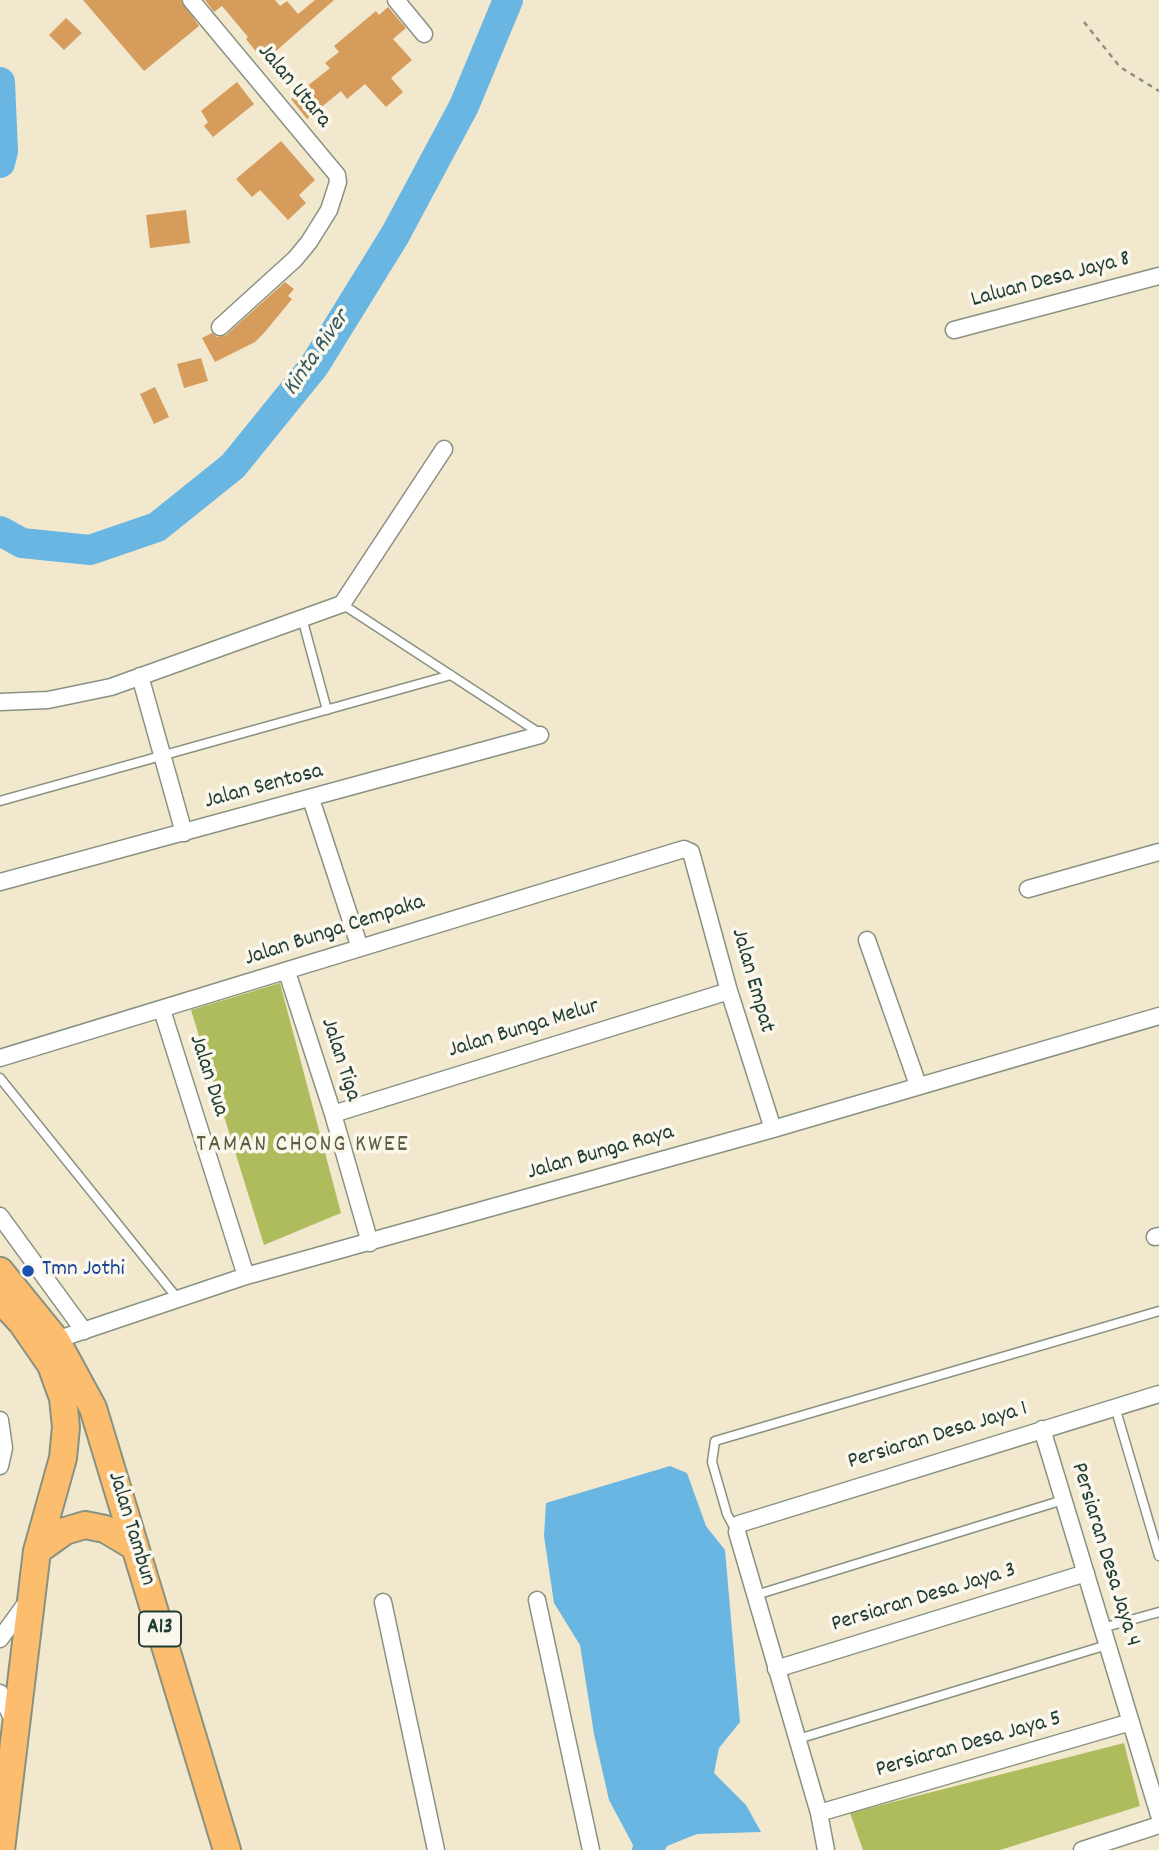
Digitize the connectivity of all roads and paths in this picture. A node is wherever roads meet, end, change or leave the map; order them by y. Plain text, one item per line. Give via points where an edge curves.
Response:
1 (191, 0) edge
2 (396, 0) edge
3 (1084, 22) dead end
4 (425, 34) dead end
5 (1159, 91) edge
6 (1159, 276) edge
7 (220, 327) dead end
8 (954, 330) dead end
9 (444, 449) dead end
10 (342, 604) junction
11 (302, 618) junction
12 (452, 675) junction
13 (140, 676) junction
14 (0, 702) edge
15 (327, 710) junction
16 (540, 735) joint
17 (162, 756) junction
18 (311, 799) junction
19 (0, 801) edge
20 (184, 833) junction
21 (684, 849) joint
22 (1159, 852) edge
23 (0, 882) edge
24 (1028, 888) dead end
25 (867, 940) dead end
26 (360, 948) junction
27 (287, 972) junction
28 (729, 991) junction
29 (162, 1010) junction
30 (1159, 1016) edge
31 (0, 1058) edge
32 (0, 1078) edge
33 (918, 1085) junction
34 (333, 1114) junction
35 (773, 1129) junction
36 (0, 1216) edge
37 (370, 1243) junction
38 (0, 1271) edge
39 (246, 1276) junction
40 (0, 1299) edge
41 (180, 1301) junction
42 (1159, 1311) edge
43 (84, 1331) junction
44 (57, 1340) junction
45 (1159, 1394) edge
46 (1115, 1407) junction
47 (0, 1420) edge
48 (1042, 1429) junction
49 (0, 1466) edge
50 (1063, 1500) junction
51 (737, 1532) junction
52 (135, 1547) junction
53 (37, 1551) junction
54 (1159, 1556) edge
55 (1086, 1573) junction
56 (34, 1591) junction
57 (756, 1595) junction
58 (537, 1600) dead end
59 (383, 1602) dead end
60 (1159, 1612) edge
61 (1102, 1628) junction
62 (0, 1639) edge
63 (1107, 1645) junction
64 (776, 1669) junction
65 (0, 1693) edge
66 (1131, 1722) junction
67 (16, 1728) junction
68 (798, 1739) junction
69 (819, 1813) junction
70 (1159, 1815) edge
71 (1159, 1825) edge
72 (1, 1850) edge
73 (227, 1850) edge
74 (436, 1850) edge
75 (591, 1850) edge
76 (826, 1850) edge
77 (1082, 1850) edge

1 - 7 street, Jalan Utara via 337,175 338,190 295,259
2 - 4 street
3 - 5 path via 1120,67
6 - 8 street, Laluan Desa Jaya 8
9 - 10 street
10 - 11 street
10 - 12 lane
11 - 13 street
11 - 15 lane
12 - 15 lane
12 - 16 lane
13 - 14 street via 81,695
13 - 17 street
15 - 17 lane
16 - 18 street, Jalan Sentosa
17 - 19 lane
17 - 20 street
18 - 20 street, Jalan Sentosa
18 - 26 street
20 - 23 street, Jalan Sentosa
21 - 26 street, Jalan Bunga Cempaka
21 - 28 street, Jalan Empat via 691,852
22 - 24 street
25 - 33 street
26 - 27 street, Jalan Bunga Cempaka
27 - 29 street, Jalan Bunga Cempaka
27 - 34 street, Jalan Tiga
28 - 34 street, Jalan Bunga Melur
28 - 35 street, Jalan Empat
29 - 31 street, Jalan Bunga Cempaka
29 - 39 street, Jalan Dua
30 - 33 street, Jalan Bunga Raya
32 - 41 lane
33 - 35 street, Jalan Bunga Raya
34 - 37 street, Jalan Tiga
35 - 37 street, Jalan Bunga Raya
36 - 43 street
37 - 39 street, Jalan Bunga Raya
38 - 44 main road, Jalan Tambun / A13
39 - 41 street, Jalan Bunga Raya
40 - 53 main road via 51,1365 63,1398 63,1458
41 - 43 street, Jalan Bunga Raya
42 - 51 lane via 715,1441 712,1462
43 - 44 street, Jalan Bunga Raya
44 - 52 main road, Jalan Tambun / A13 via 93,1408
45 - 46 street, Persiaran Desa Jaya 1
46 - 48 street, Persiaran Desa Jaya 1
46 - 54 lane
47 - 49 street via 4,1448
48 - 50 street, Persiaran Desa Jaya 4
48 - 51 street, Persiaran Desa Jaya 1 via 742,1522
50 - 55 street, Persiaran Desa Jaya 4
50 - 57 lane
51 - 57 street
52 - 53 main road via 85,1525 65,1531
52 - 73 main road, Jalan Tambun / A13
53 - 56 main road
55 - 61 street, Persiaran Desa Jaya 4
55 - 64 street, Persiaran Desa Jaya 3
56 - 62 street
56 - 67 main road
57 - 64 street
58 - 75 street
59 - 74 street
60 - 61 lane
61 - 63 street, Persiaran Desa Jaya 4
63 - 66 street, Persiaran Desa Jaya 4
63 - 68 lane
64 - 68 street
65 - 67 street
66 - 69 street, Persiaran Desa Jaya 5
66 - 70 street, Persiaran Desa Jaya 4
67 - 72 main road
68 - 69 street
69 - 76 street
71 - 77 street

